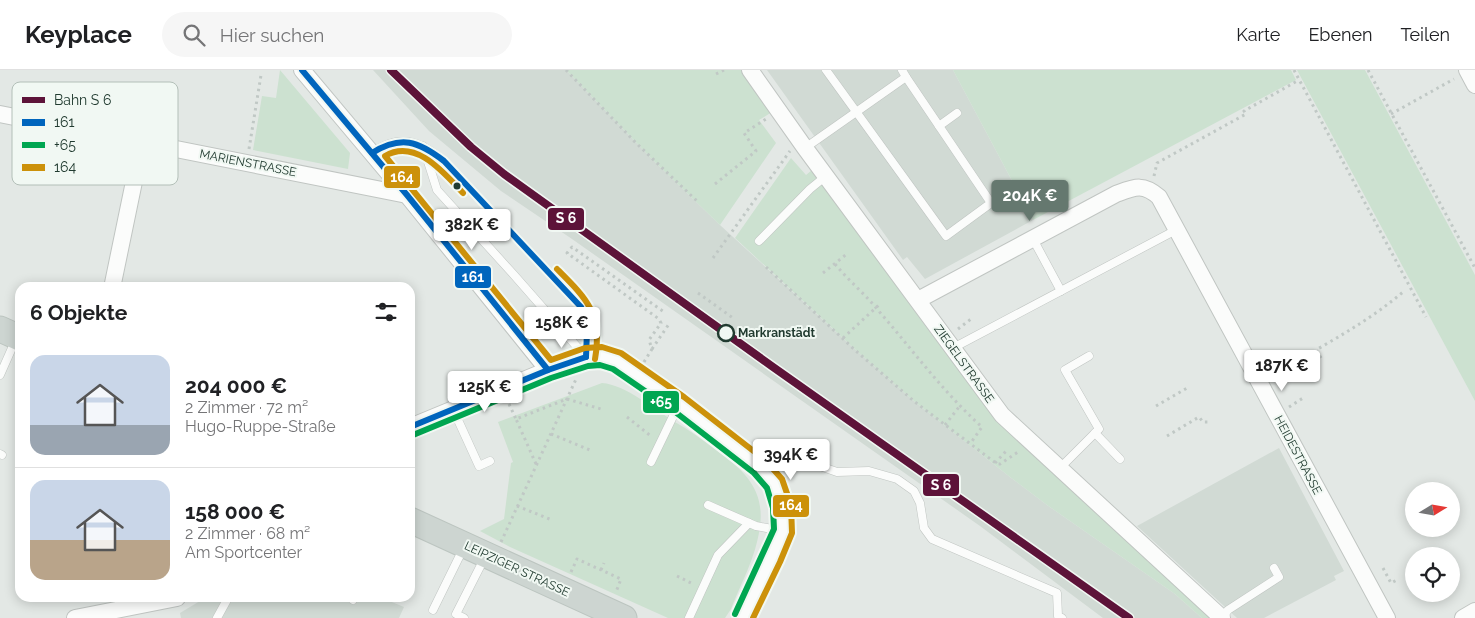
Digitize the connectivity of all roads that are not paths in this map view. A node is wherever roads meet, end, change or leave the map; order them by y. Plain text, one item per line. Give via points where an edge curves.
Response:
1 (302, 70) edge
2 (750, 70) edge
3 (826, 70) edge
4 (904, 73) edge
5 (856, 112) junction
6 (957, 113) dead end
7 (939, 126) junction
8 (423, 146) junction
9 (805, 148) junction
10 (178, 150) edge
11 (372, 153) junction
12 (826, 176) junction
13 (133, 185) edge
14 (407, 195) junction
15 (1176, 230) junction
16 (1033, 239) junction
17 (759, 241) dead end
18 (113, 282) edge
19 (1061, 291) junction
20 (918, 300) junction
21 (12, 335) edge
22 (953, 348) junction
23 (1089, 356) dead end
24 (586, 357) junction
25 (548, 370) junction
26 (0, 374) edge
27 (679, 404) junction
28 (453, 409) junction
29 (415, 425) edge
30 (1095, 433) junction
31 (748, 458) junction
32 (1120, 459) dead end
33 (490, 460) dead end
34 (652, 462) dead end
35 (1059, 469) junction
36 (708, 505) dead end
37 (415, 522) edge
38 (749, 523) junction
39 (782, 531) junction
40 (481, 553) junction
41 (1274, 568) dead end
42 (157, 602) edge
43 (226, 602) edge
44 (433, 610) dead end
45 (1475, 611) edge
46 (75, 618) edge
47 (217, 618) edge
48 (464, 618) edge
49 (624, 618) edge
50 (689, 618) edge
51 (743, 618) edge
52 (1062, 618) edge
53 (1222, 618) edge
54 (1386, 618) edge
55 (1463, 618) edge

1 - 11 street
2 - 9 street, ZIEGELSTRASSE
3 - 5 lane
4 - 5 lane
4 - 7 lane
5 - 7 lane via 946,236 991,203
5 - 9 lane
6 - 7 lane
8 - 11 lane via 413,142 392,142
8 - 24 lane via 437,190
8 - 24 lane via 444,161 581,307 589,337
9 - 12 street, ZIEGELSTRASSE
10 - 14 street, MARIENSTRASSE
11 - 14 street
12 - 17 lane
12 - 20 street, ZIEGELSTRASSE
13 - 18 street
14 - 25 street
15 - 16 street, HEIDESTRASSE via 1159,197 1150,189 1138,187 1116,194
15 - 19 lane
15 - 54 street, HEIDESTRASSE
16 - 19 lane
16 - 20 street
19 - 22 lane
20 - 22 street, ZIEGELSTRASSE
21 - 26 lane
22 - 35 street, ZIEGELSTRASSE via 1002,416
23 - 30 lane via 1065,370 1099,429
24 - 25 street
24 - 27 street via 601,356 617,361
25 - 28 street
27 - 31 street
27 - 34 lane
28 - 29 street
28 - 33 lane via 479,466
30 - 32 lane
30 - 35 lane
31 - 39 street via 775,484 782,507
31 - 52 lane via 774,450 837,472 869,471 897,479 914,491 920,503 924,528 932,539 1057,593 1058,616
35 - 53 street, ZIEGELSTRASSE
36 - 38 lane
37 - 40 main road, LEIPZIGER STRASSE
38 - 39 lane
38 - 50 lane via 718,555
39 - 51 street
40 - 44 lane
40 - 48 lane via 456,614
40 - 49 main road, LEIPZIGER STRASSE
41 - 53 lane via 1279,577 1228,610
42 - 46 street
43 - 47 lane
45 - 55 street

